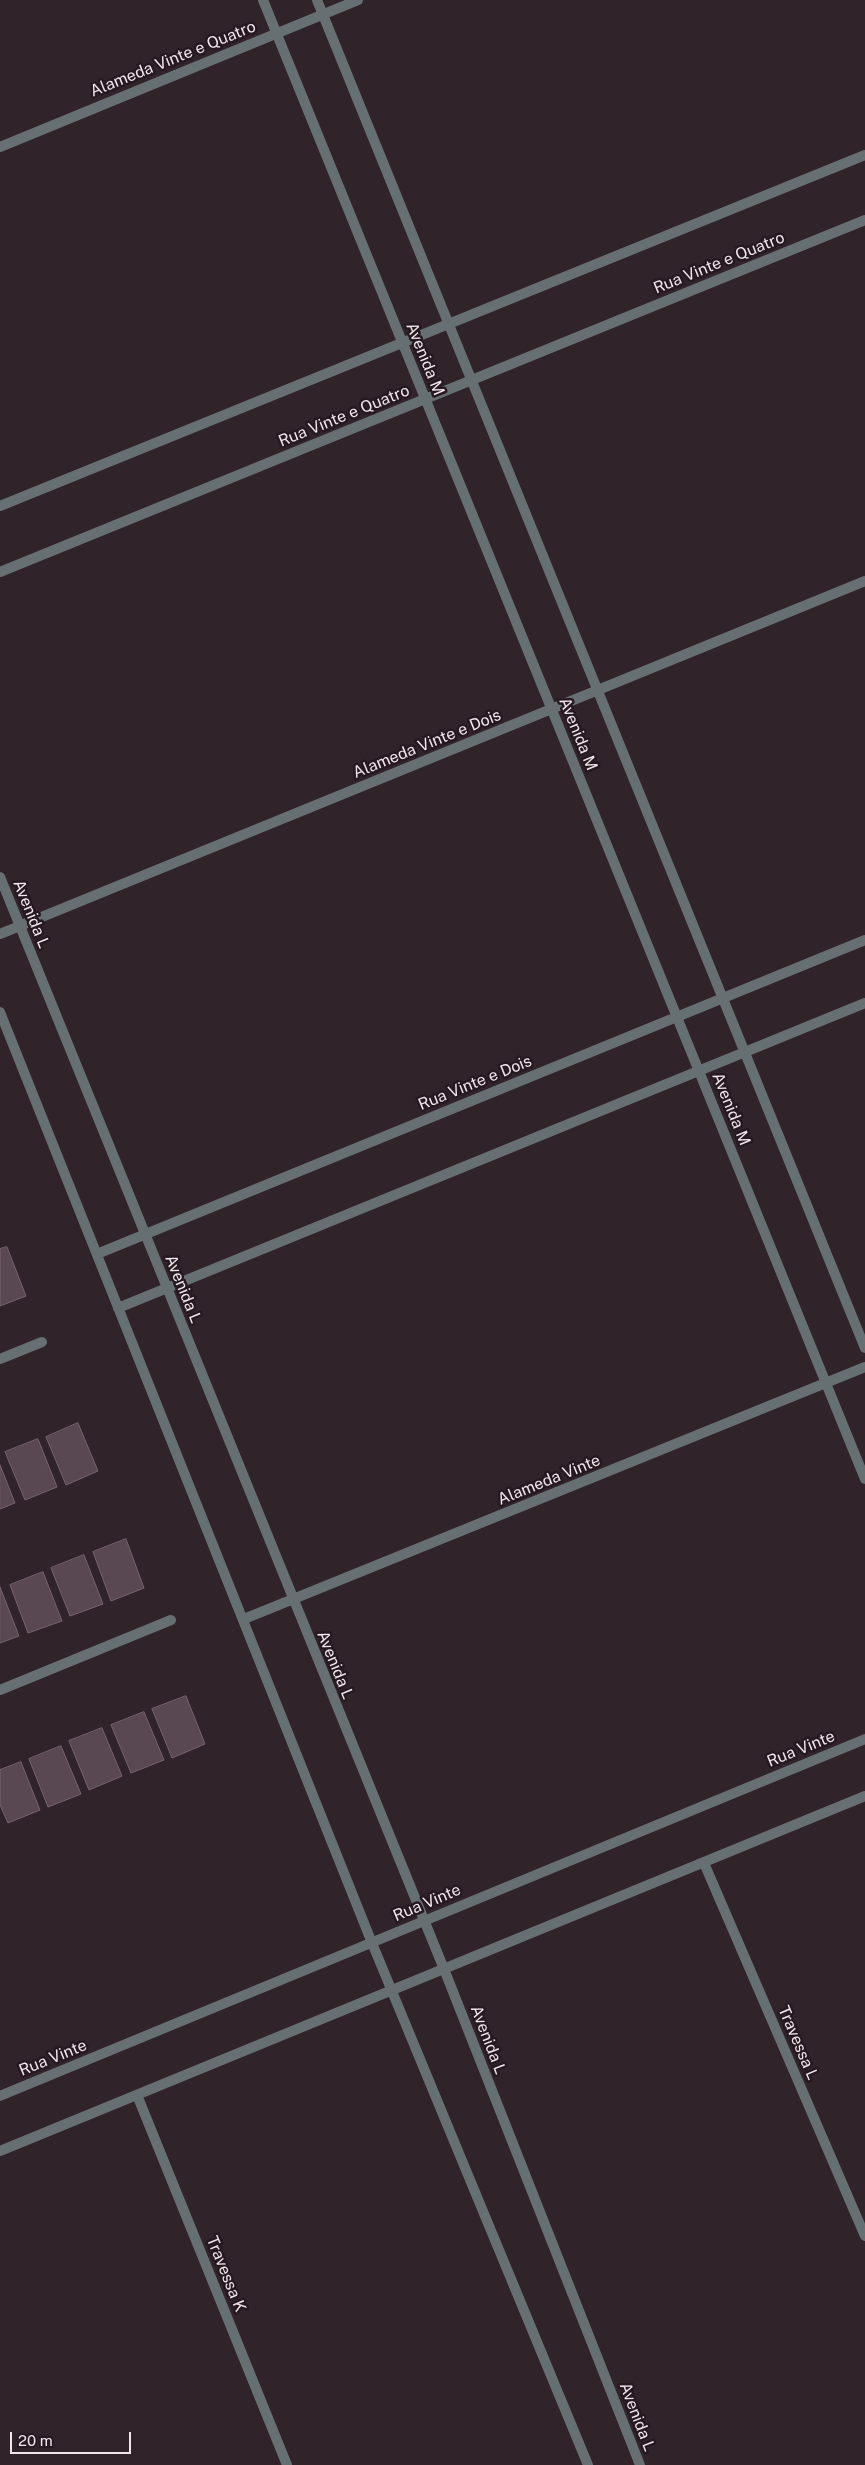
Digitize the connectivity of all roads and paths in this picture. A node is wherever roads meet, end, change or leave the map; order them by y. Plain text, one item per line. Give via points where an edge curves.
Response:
1 (263, 0) edge
2 (317, 0) edge
3 (358, 0) edge
4 (323, 14) junction
5 (277, 33) junction
6 (0, 147) edge
7 (865, 155) edge
8 (865, 220) edge
9 (449, 324) junction
10 (402, 343) junction
11 (471, 380) junction
12 (426, 399) junction
13 (0, 506) edge
14 (0, 572) edge
15 (865, 581) edge
16 (597, 691) junction
17 (551, 710) junction
18 (0, 877) edge
19 (20, 925) junction
20 (0, 934) edge
21 (865, 940) edge
22 (722, 998) junction
23 (865, 1003) edge
24 (0, 1012) edge
25 (676, 1017) junction
26 (745, 1052) junction
27 (698, 1070) junction
28 (144, 1234) junction
29 (96, 1254) junction
30 (166, 1288) junction
31 (118, 1308) junction
32 (42, 1342) dead end
33 (865, 1348) edge
34 (0, 1359) edge
35 (865, 1367) edge
36 (826, 1383) junction
37 (865, 1479) edge
38 (293, 1600) junction
39 (244, 1619) junction
40 (172, 1620) dead end
41 (0, 1690) edge
42 (865, 1739) edge
43 (865, 1796) edge
44 (704, 1863) junction
45 (424, 1920) junction
46 (372, 1943) junction
47 (444, 1969) junction
48 (392, 1990) junction
49 (137, 2095) junction
50 (0, 2096) edge
51 (0, 2151) edge
52 (865, 2236) edge
53 (287, 2465) edge
54 (588, 2465) edge
55 (640, 2465) edge

1 - 5 street, Avenida M
2 - 4 street, Avenida M
3 - 4 street, Alameda Vinte e Quatro
4 - 5 street, Alameda Vinte e Quatro
4 - 9 street, Avenida M
5 - 6 street, Alameda Vinte e Quatro
5 - 10 street, Avenida M
7 - 9 street
8 - 11 street, Rua Vinte e Quatro
9 - 10 street
9 - 11 street, Avenida M
10 - 12 street, Avenida M
10 - 13 street
11 - 12 street, Rua Vinte e Quatro
11 - 16 street, Avenida M
12 - 14 street, Rua Vinte e Quatro
12 - 17 street, Avenida M
15 - 16 street, Alameda Vinte e Dois
16 - 17 street, Alameda Vinte e Dois
16 - 22 street, Avenida M
17 - 19 street, Alameda Vinte e Dois
17 - 25 street, Avenida M
18 - 19 street, Avenida L
19 - 20 street, Alameda Vinte e Dois
19 - 28 street, Avenida L
21 - 22 street, Rua Vinte e Dois
22 - 25 street, Rua Vinte e Dois
22 - 26 street, Avenida M
23 - 26 street
24 - 29 street
25 - 27 street, Avenida M
25 - 28 street, Rua Vinte e Dois
26 - 27 street
26 - 33 street, Avenida M
27 - 30 street
27 - 36 street, Avenida M
28 - 29 street, Rua Vinte e Dois
28 - 30 street, Avenida L
29 - 31 street
30 - 31 street
30 - 38 street, Avenida L
31 - 39 street
32 - 34 street
35 - 36 street, Alameda Vinte
36 - 37 street, Avenida M
36 - 38 street, Alameda Vinte
38 - 39 street, Alameda Vinte
38 - 45 street, Avenida L
39 - 46 street
40 - 41 street
42 - 45 street, Rua Vinte
43 - 44 street
44 - 47 street
44 - 52 street, Travessa L
45 - 46 street, Rua Vinte
45 - 47 street, Avenida L
46 - 48 street
46 - 50 street, Rua Vinte
47 - 48 street
47 - 55 street, Avenida L
48 - 49 street
48 - 54 street
49 - 51 street
49 - 53 street, Travessa K

